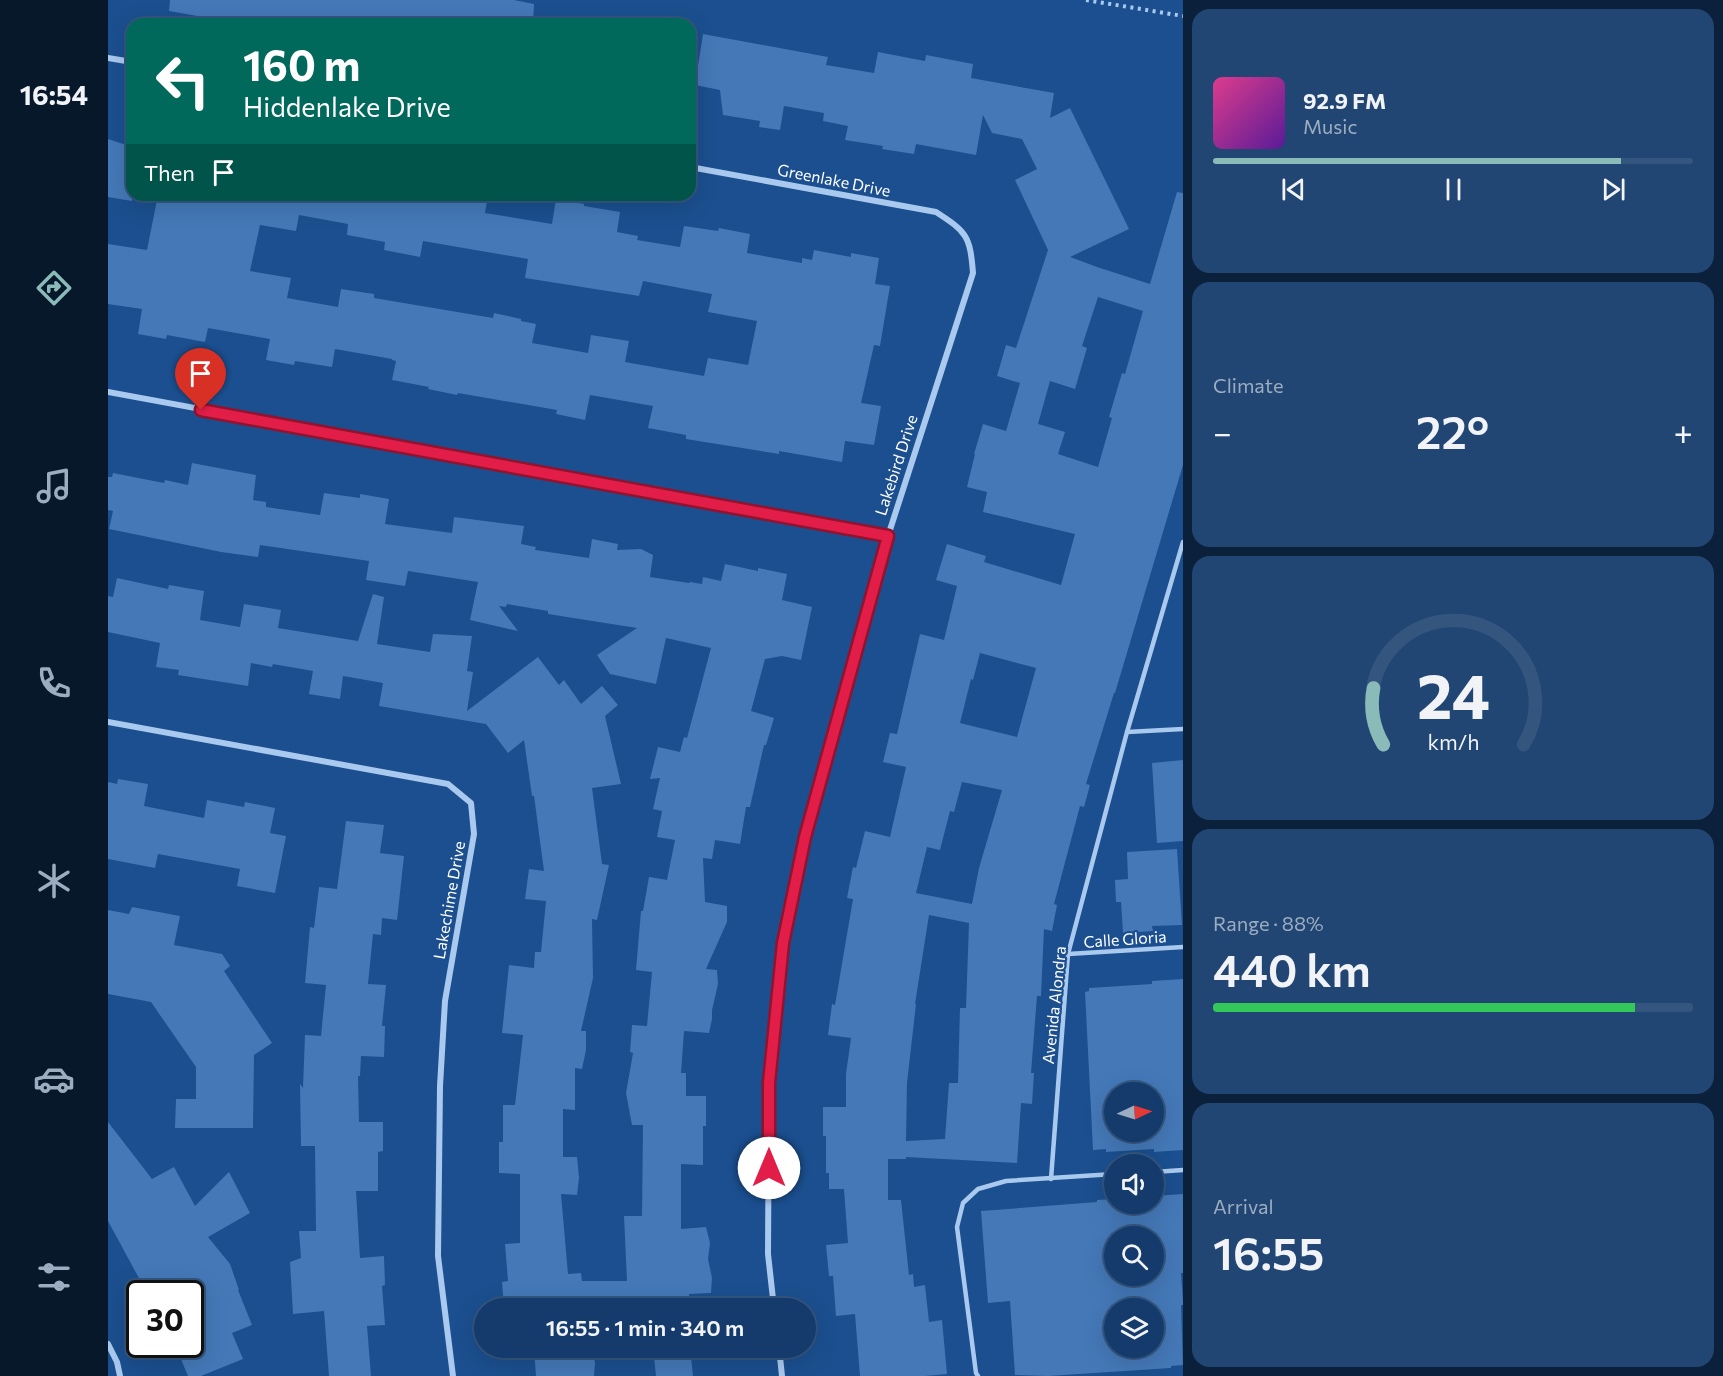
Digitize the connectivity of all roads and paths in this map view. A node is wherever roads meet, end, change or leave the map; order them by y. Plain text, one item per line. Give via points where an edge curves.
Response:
1 (1086, 0) edge
2 (1183, 16) edge
3 (108, 58) edge
4 (126, 61) edge
5 (696, 168) edge
6 (966, 237) joint
7 (108, 392) edge
8 (888, 536) junction
9 (1183, 542) edge
10 (108, 722) edge
11 (1183, 729) edge
12 (1127, 732) junction
13 (1183, 947) edge
14 (1068, 954) junction
15 (1183, 1170) edge
16 (1164, 1171) edge
17 (1104, 1175) edge
18 (1051, 1179) junction
19 (773, 1298) edge
20 (108, 1344) edge
21 (780, 1358) edge
22 (120, 1376) edge
23 (453, 1376) edge
24 (782, 1376) edge
25 (978, 1376) edge

1 - 2 path
3 - 4 street
5 - 6 street, Greenlake Drive via 936,212
6 - 8 street, Lakebird Drive via 973,273
7 - 8 street
8 - 19 street, Lakebird Drive via 805,837 783,943 769,1083 768,1254
9 - 12 lane, Avenida Alondra
10 - 23 street, Lakechime Drive via 448,784 471,803 474,834 445,1001 440,1086 438,1256
11 - 12 lane
12 - 14 lane, Avenida Alondra
13 - 14 lane, Calle Gloria
14 - 18 lane, Avenida Alondra
15 - 16 lane
17 - 18 lane
18 - 25 lane via 1006,1181 978,1189 963,1203 957,1227
20 - 22 street
21 - 24 street

